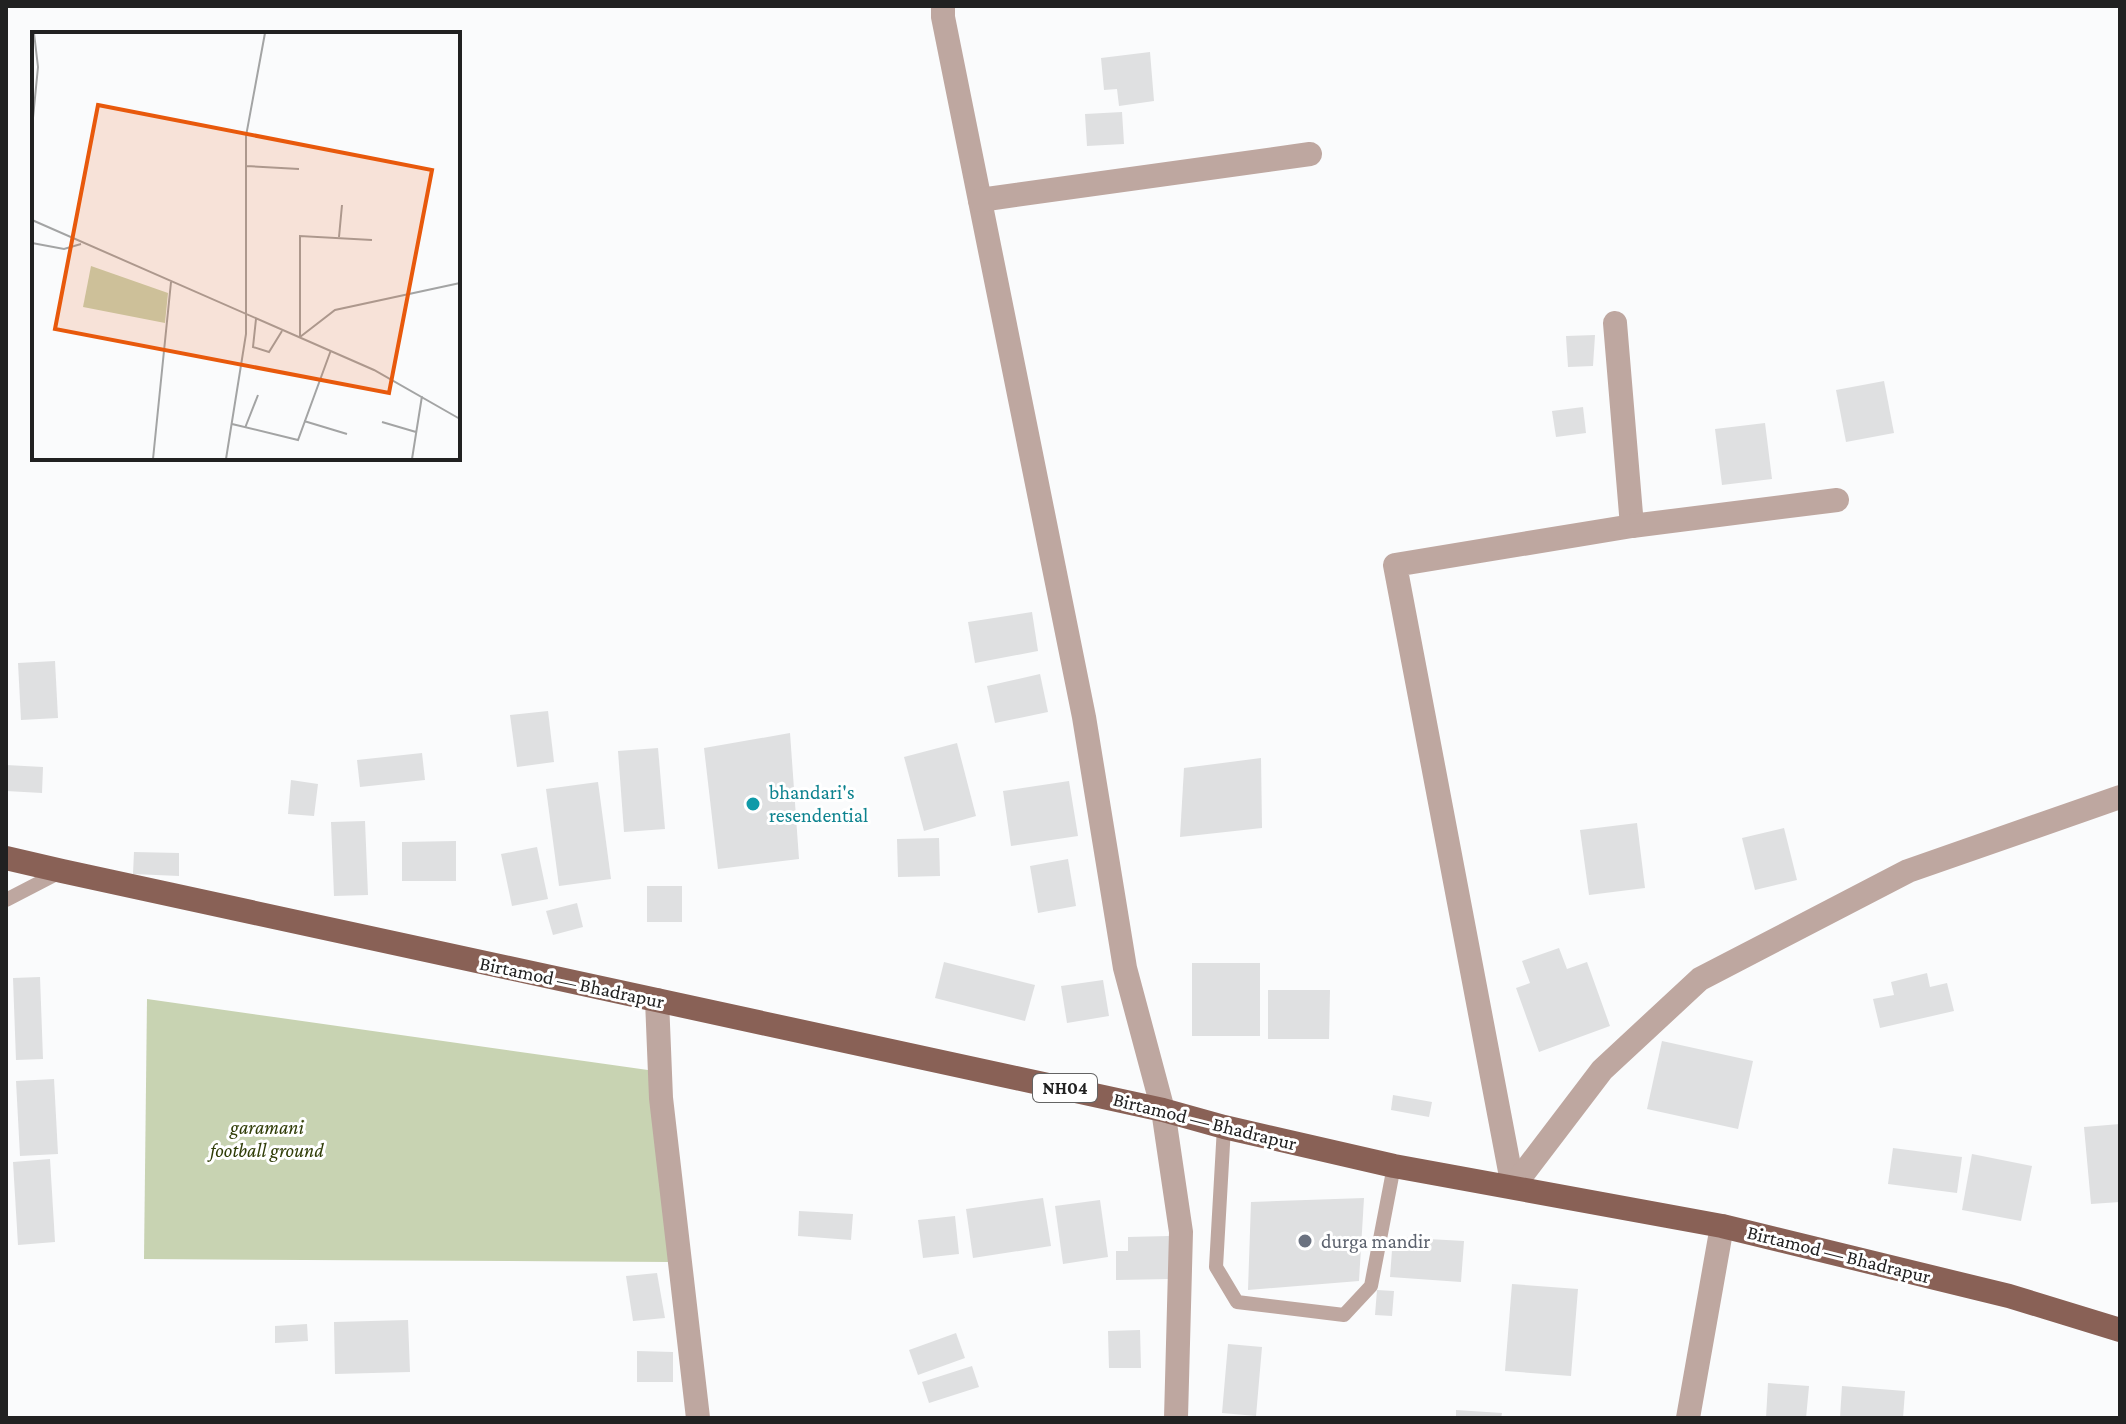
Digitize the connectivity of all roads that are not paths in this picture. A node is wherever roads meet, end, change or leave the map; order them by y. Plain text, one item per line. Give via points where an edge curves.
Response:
1 (943, 6) edge
2 (1310, 154) dead end
3 (980, 200) junction
4 (1615, 323) dead end
5 (1837, 500) dead end
6 (1632, 526) junction
7 (2120, 797) edge
8 (6, 858) edge
9 (62, 871) junction
10 (6, 900) edge
11 (657, 1000) junction
12 (1163, 1110) junction
13 (1224, 1127) junction
14 (1394, 1166) junction
15 (1513, 1187) junction
16 (1722, 1226) junction
17 (2120, 1330) edge
18 (698, 1418) edge
19 (1176, 1418) edge
20 (1688, 1418) edge

1 - 3 street
2 - 3 street
3 - 12 street via 1084,717 1125,968
4 - 6 street
5 - 6 street
6 - 15 street via 1395,565
7 - 15 street via 1908,871 1700,979 1602,1070
8 - 9 main road, Birtamod — Bhadrapur / NH04
9 - 10 lane
9 - 11 main road, Birtamod — Bhadrapur / NH04
11 - 12 main road, Birtamod — Bhadrapur / NH04
11 - 18 street via 661,1098
12 - 13 main road, Birtamod — Bhadrapur / NH04
12 - 19 street via 1181,1232
13 - 14 main road, Birtamod — Bhadrapur / NH04
13 - 14 lane via 1216,1267 1237,1302 1344,1315 1371,1286
14 - 15 main road, Birtamod — Bhadrapur / NH04
15 - 16 main road, Birtamod — Bhadrapur / NH04
16 - 17 main road, Birtamod — Bhadrapur / NH04 via 2009,1296
16 - 20 street

